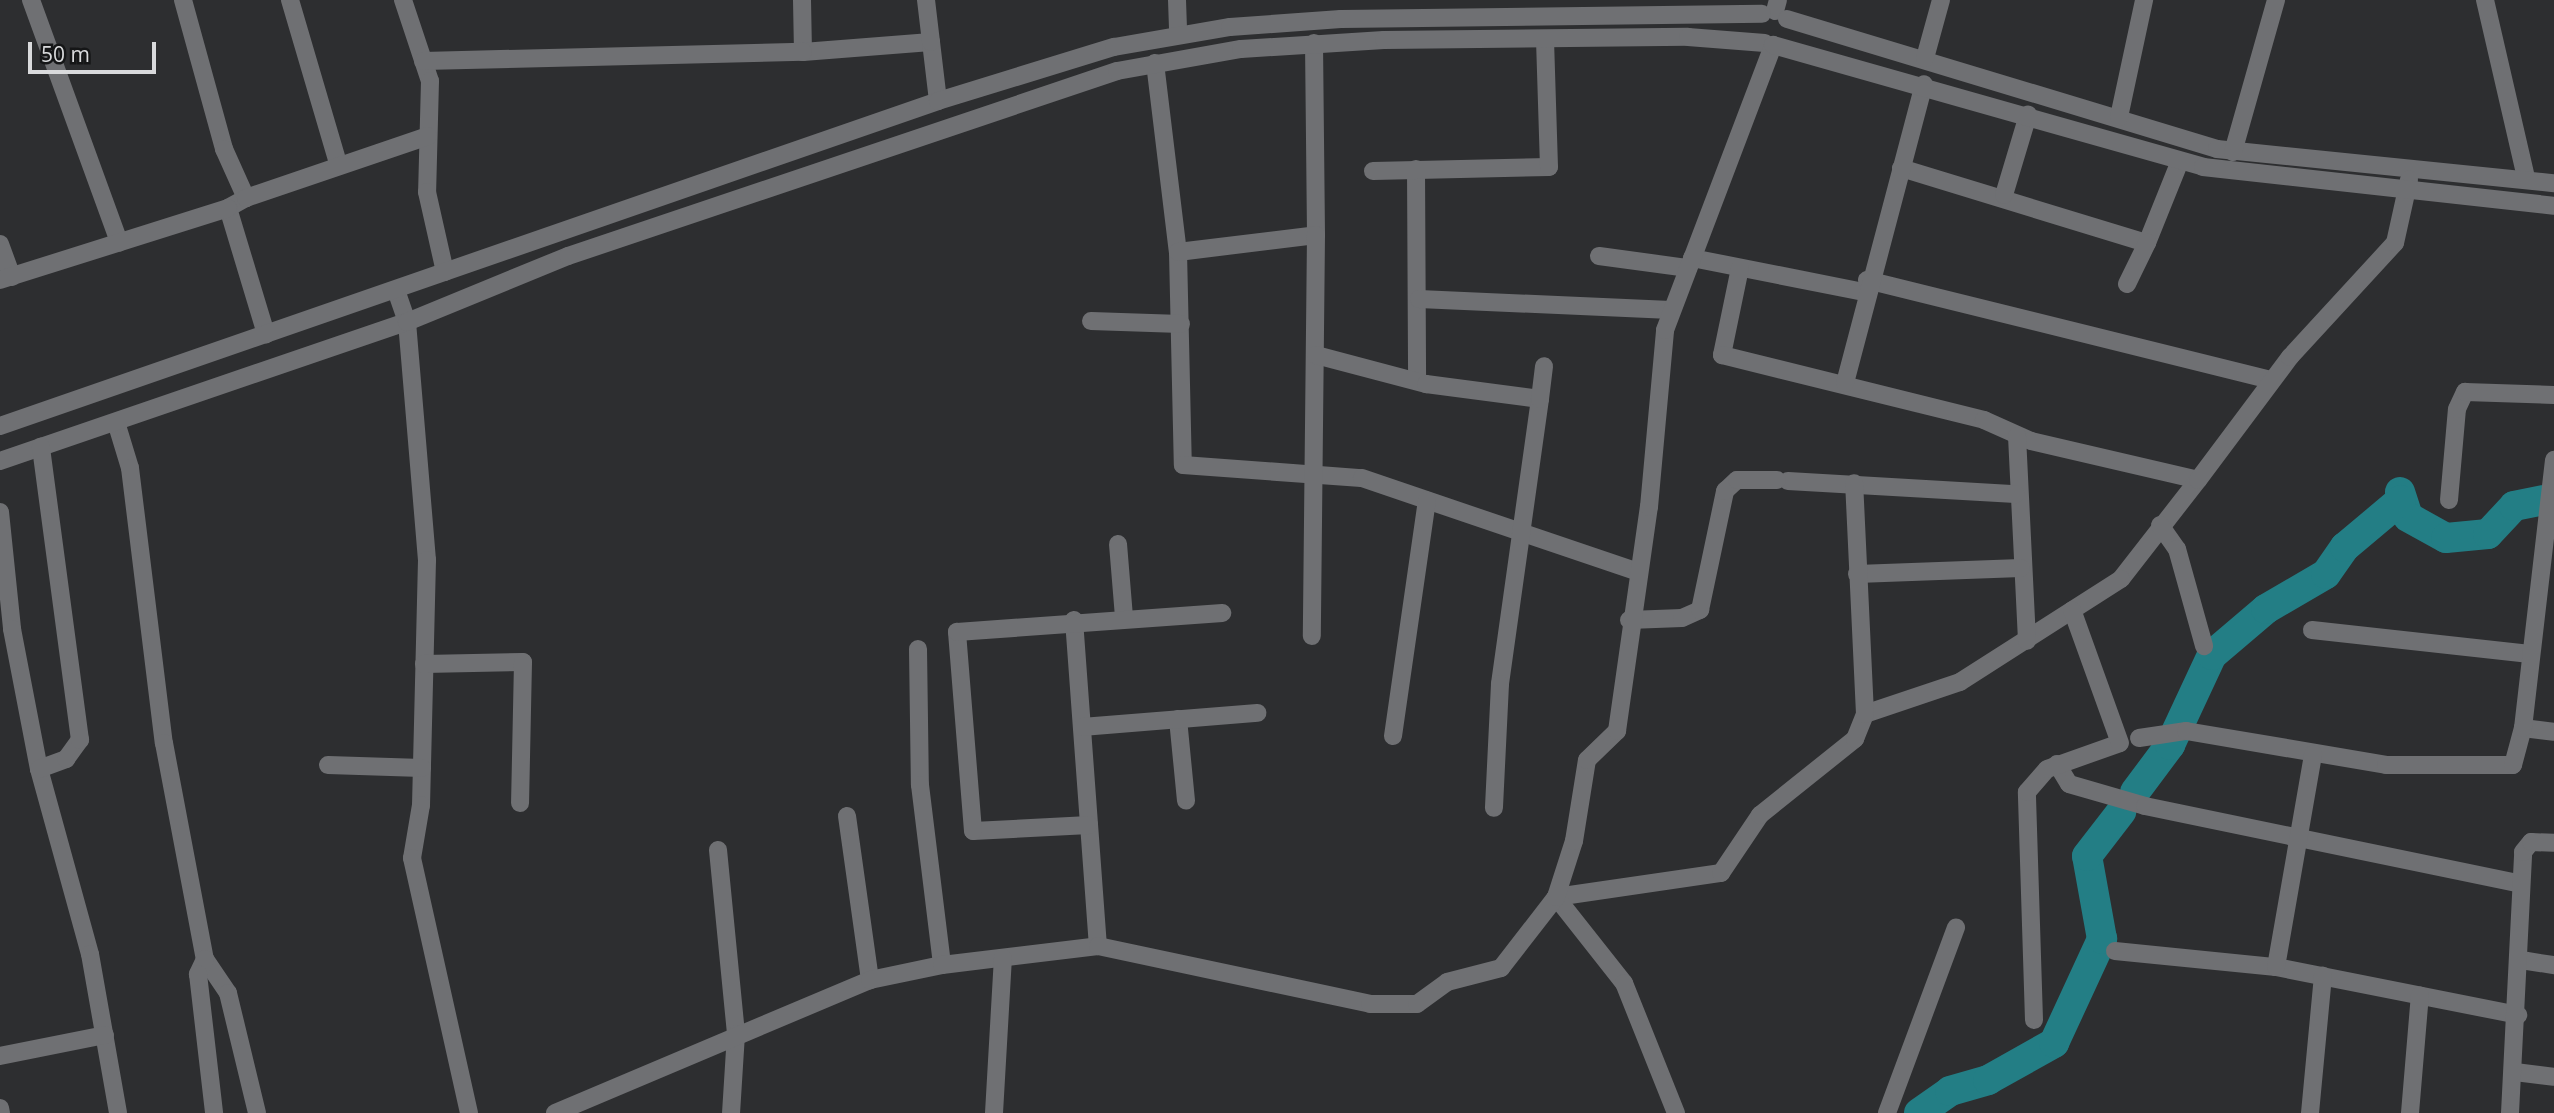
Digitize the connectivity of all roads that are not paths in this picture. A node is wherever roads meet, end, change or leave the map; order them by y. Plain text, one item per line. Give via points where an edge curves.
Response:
1 (31, 0) edge
2 (183, 0) edge
3 (290, 0) edge
4 (403, 0) edge
5 (802, 0) edge
6 (926, 0) edge
7 (1177, 0) edge
8 (1941, 0) edge
9 (2144, 0) edge
10 (2276, 0) edge
11 (2485, 0) edge
12 (1776, 11) edge
13 (1178, 34) junction
14 (1545, 39) junction
15 (931, 42) junction
16 (1314, 43) junction
17 (1769, 44) junction
18 (803, 52) junction
19 (1925, 58) junction
20 (423, 61) junction
21 (1155, 63) junction
22 (1924, 84) junction
23 (938, 101) junction
24 (2028, 115) junction
25 (2119, 117) junction
26 (428, 136) junction
27 (2233, 152) junction
28 (2180, 161) junction
29 (339, 166) junction
30 (1901, 168) junction
31 (2410, 168) junction
32 (1416, 169) junction
33 (1373, 171) dead end
34 (2526, 178) junction
35 (2554, 183) edge
36 (2408, 190) junction
37 (2004, 195) junction
38 (246, 198) junction
39 (2554, 206) edge
40 (228, 208) junction
41 (1316, 235) junction
42 (119, 242) junction
43 (2147, 243) junction
44 (0, 244) edge
45 (1178, 252) junction
46 (1599, 256) dead end
47 (1690, 263) junction
48 (1740, 268) junction
49 (445, 272) junction
50 (6, 278) edge
51 (2127, 284) dead end
52 (1866, 286) junction
53 (396, 290) junction
54 (1419, 299) junction
55 (1671, 310) junction
56 (1091, 321) dead end
57 (407, 322) junction
58 (1181, 324) junction
59 (266, 334) junction
60 (1316, 355) junction
61 (1544, 366) dead end
62 (2271, 380) junction
63 (1417, 381) junction
64 (1845, 383) junction
65 (2554, 394) edge
66 (1540, 399) junction
67 (116, 422) junction
68 (0, 426) edge
69 (2017, 436) junction
70 (41, 447) junction
71 (2554, 460) edge
72 (0, 461) edge
73 (1315, 471) junction
74 (2198, 480) junction
75 (1854, 483) junction
76 (2016, 494) junction
77 (1427, 500) junction
78 (2449, 500) dead end
79 (0, 512) edge
80 (2160, 525) junction
81 (1525, 533) junction
82 (1118, 544) dead end
83 (2021, 568) junction
84 (1637, 572) junction
85 (1857, 574) junction
86 (2072, 610) junction
87 (1222, 613) dead end
88 (1124, 617) junction
89 (1074, 620) junction
90 (1629, 620) junction
91 (2312, 630) dead end
92 (1312, 636) dead end
93 (2027, 641) junction
94 (2204, 646) dead end
95 (918, 649) dead end
96 (2528, 654) junction
97 (425, 664) junction
98 (1257, 713) dead end
99 (1865, 714) junction
100 (1178, 719) junction
101 (1082, 727) junction
102 (2523, 728) junction
103 (2554, 732) edge
104 (1393, 736) dead end
105 (2139, 738) dead end
106 (2313, 754) junction
107 (2057, 764) junction
108 (328, 765) dead end
109 (422, 768) junction
110 (40, 769) junction
111 (1186, 801) dead end
112 (520, 803) dead end
113 (1494, 808) dead end
114 (847, 816) dead end
115 (1089, 825) junction
116 (2295, 837) junction
117 (2554, 843) edge
118 (718, 850) dead end
119 (2520, 884) junction
120 (1556, 897) junction
121 (1956, 926) dead end
122 (1098, 946) junction
123 (2115, 951) dead end
124 (1003, 958) junction
125 (205, 959) junction
126 (2521, 960) junction
127 (942, 965) junction
128 (2554, 965) edge
129 (2276, 967) junction
130 (2323, 976) junction
131 (870, 980) junction
132 (2420, 995) junction
133 (2518, 1015) junction
134 (2034, 1020) dead end
135 (736, 1034) junction
136 (104, 1035) junction
137 (0, 1056) edge
138 (2515, 1072) junction
139 (2554, 1077) edge
140 (118, 1113) edge
141 (214, 1113) edge
142 (257, 1113) edge
143 (469, 1113) edge
144 (555, 1113) edge
145 (732, 1113) edge
146 (994, 1113) edge
147 (1676, 1113) edge
148 (1886, 1113) edge
149 (2310, 1113) edge
150 (2410, 1113) edge
151 (2511, 1113) edge

1 - 42 street
2 - 38 street via 224,149
3 - 29 street
4 - 20 street
5 - 18 street
6 - 15 street
7 - 13 street
8 - 19 street
9 - 25 street
10 - 27 street
11 - 34 street
12 - 13 street via 1341,19
12 - 17 street via 1789,33
12 - 17 street via 1755,26
12 - 19 street
13 - 23 street via 1079,55
14 - 16 street
14 - 17 street
14 - 32 street via 1549,167
15 - 18 street
15 - 23 street
16 - 21 street
16 - 41 street
17 - 22 street
17 - 47 street
18 - 20 street
19 - 25 street
20 - 26 street via 430,81
21 - 45 street
21 - 57 street via 998,110 568,256
22 - 24 street
22 - 30 street
23 - 49 street
24 - 28 street
24 - 37 street
25 - 27 street
26 - 29 street
26 - 49 street via 427,192
27 - 31 street
28 - 36 street
28 - 43 street
29 - 38 street
30 - 37 street
30 - 52 street
31 - 34 street
31 - 36 street
32 - 33 street
32 - 54 street
34 - 35 street
36 - 39 street
36 - 62 street via 2395,243
37 - 43 street
38 - 40 street
40 - 42 street
40 - 59 street
41 - 45 street
41 - 60 street
42 - 50 street
43 - 51 street
44 - 50 street
45 - 58 street
46 - 47 street
47 - 48 street
47 - 55 street
48 - 52 street
48 - 64 street via 1722,355
49 - 53 street
52 - 62 street
52 - 64 street
53 - 57 street
53 - 59 street
54 - 55 street
54 - 63 street
55 - 84 street
56 - 58 street
57 - 67 street
57 - 97 street via 427,560
58 - 73 street via 1183,465
59 - 68 street
60 - 63 street
60 - 73 street via 1309,450
61 - 66 street
62 - 74 street
63 - 66 street
64 - 69 street via 1984,420
65 - 78 street via 2465,392 2456,409
66 - 81 street
67 - 70 street
67 - 125 street via 130,468 164,743
69 - 74 street
69 - 76 street
70 - 72 street
70 - 110 street via 80,740 66,759
71 - 96 street
73 - 77 street
73 - 92 street
74 - 80 street
75 - 76 street
75 - 85 street
75 - 90 street via 1737,480 1725,491 1700,610 1682,618
76 - 83 street
77 - 81 street
77 - 104 street
79 - 110 street via 12,629
80 - 86 street via 2135,566
80 - 94 street via 2178,549
81 - 84 street
81 - 113 street via 1500,684
82 - 88 street
83 - 85 street
83 - 93 street
84 - 90 street
85 - 99 street
86 - 93 street
86 - 107 street via 2120,743
87 - 88 street
88 - 89 street
89 - 101 street
89 - 115 street via 957,632 973,831
90 - 120 street via 1617,731 1587,760 1574,841
91 - 96 street
93 - 99 street via 1960,682
95 - 127 street via 920,785
96 - 102 street
97 - 109 street
97 - 112 street via 523,662
98 - 100 street
99 - 120 street via 1850,745 1756,820 1721,873
100 - 101 street
100 - 111 street
101 - 115 street
102 - 103 street
102 - 106 street via 2517,758 2508,767 2386,765
105 - 106 street via 2178,731
106 - 116 street
107 - 116 street via 2074,786
107 - 134 street via 2034,778 2026,803
108 - 109 street
109 - 143 street via 412,859
110 - 136 street via 90,954
114 - 131 street
115 - 122 street
116 - 119 street
116 - 129 street
117 - 119 street via 2528,844
118 - 135 street
119 - 126 street
120 - 122 street via 1501,968 1447,982 1418,1004 1370,1004
120 - 147 street via 1624,983
121 - 148 street
122 - 124 street
123 - 129 street
124 - 127 street
124 - 146 street
125 - 141 street via 198,974
125 - 142 street via 228,993
126 - 128 street
126 - 133 street
127 - 131 street
129 - 130 street
130 - 132 street
130 - 149 street
131 - 135 street
132 - 133 street
132 - 150 street
133 - 138 street
135 - 144 street
135 - 145 street
136 - 137 street
136 - 140 street
138 - 139 street
138 - 151 street

